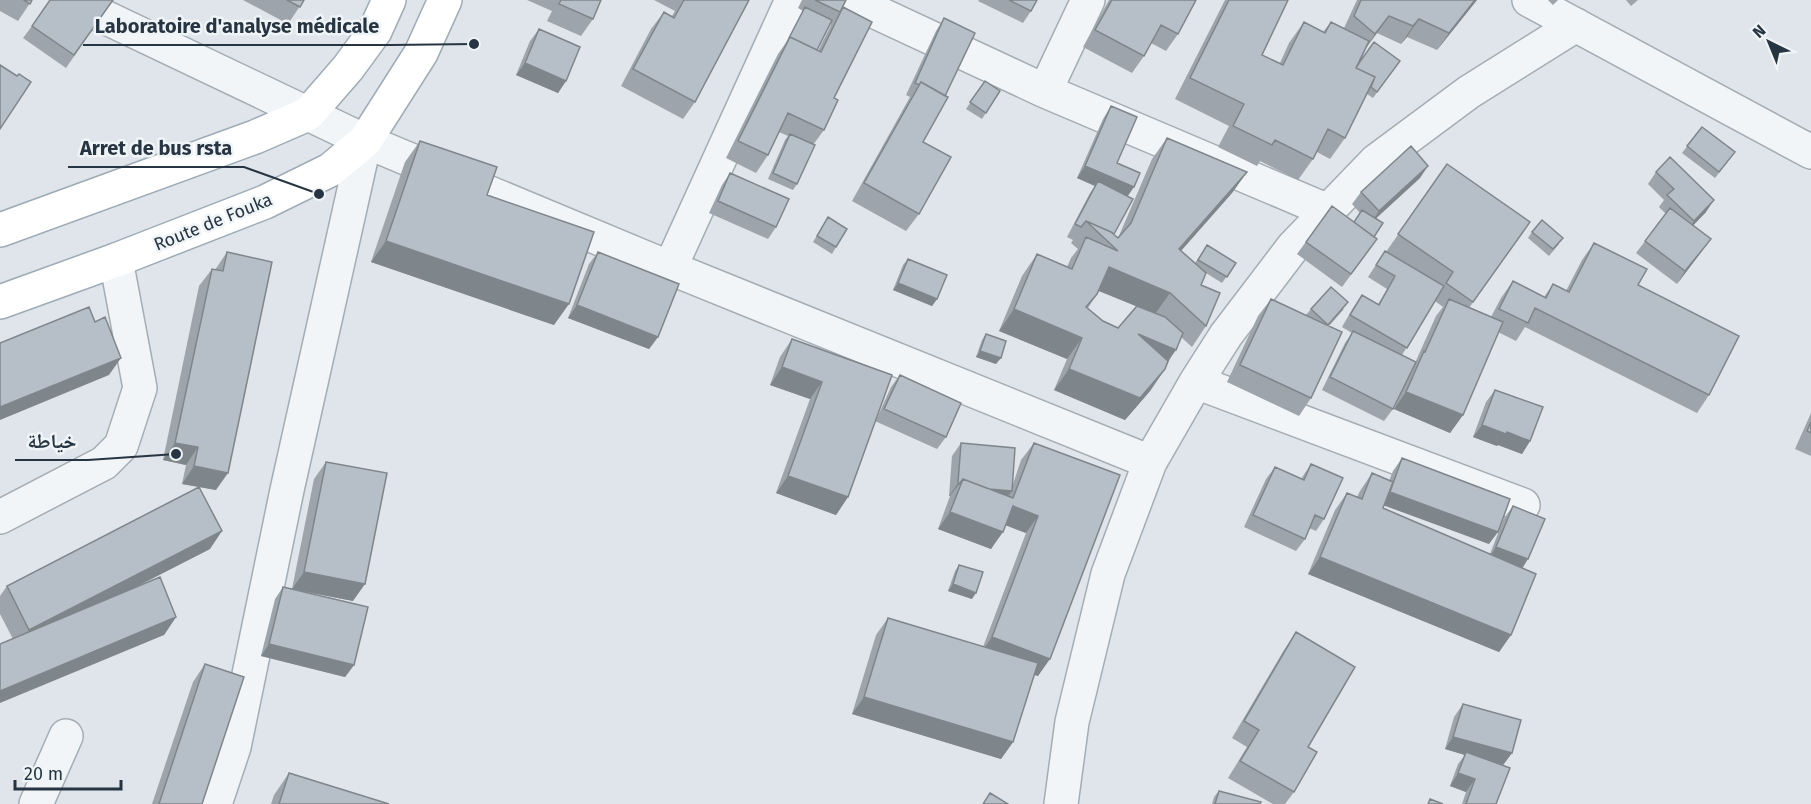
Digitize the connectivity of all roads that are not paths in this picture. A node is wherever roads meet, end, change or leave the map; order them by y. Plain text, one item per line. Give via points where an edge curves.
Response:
1 (69, 0) edge
2 (389, 0) edge
3 (445, 0) edge
4 (792, 0) edge
5 (849, 0) edge
6 (1088, 0) edge
7 (1530, 0) edge
8 (1576, 25) junction
9 (1045, 92) junction
10 (308, 114) junction
11 (365, 141) junction
12 (1811, 152) edge
13 (1328, 211) junction
14 (0, 230) edge
15 (116, 260) junction
16 (670, 268) junction
17 (0, 302) edge
18 (1196, 382) junction
19 (1150, 462) junction
20 (1523, 505) dead end
21 (0, 517) edge
22 (66, 736) dead end
23 (36, 804) edge
24 (215, 804) edge
25 (1061, 804) edge

1 - 10 street
2 - 10 main road via 375,31
3 - 11 main road, Route de Fouka via 421,52
4 - 16 street
5 - 9 street
6 - 9 street
7 - 8 street
8 - 12 street
8 - 13 street via 1469,92 1376,161
9 - 13 street
10 - 11 street
10 - 14 main road
11 - 15 main road, Route de Fouka via 330,170 265,202
11 - 16 street
11 - 24 street via 234,747
13 - 18 street via 1293,247 1226,335
15 - 17 main road, Route de Fouka
15 - 21 street via 140,388 121,446 104,463
16 - 19 street
18 - 19 street
18 - 20 street
19 - 25 street via 1108,574 1072,722
22 - 23 street

